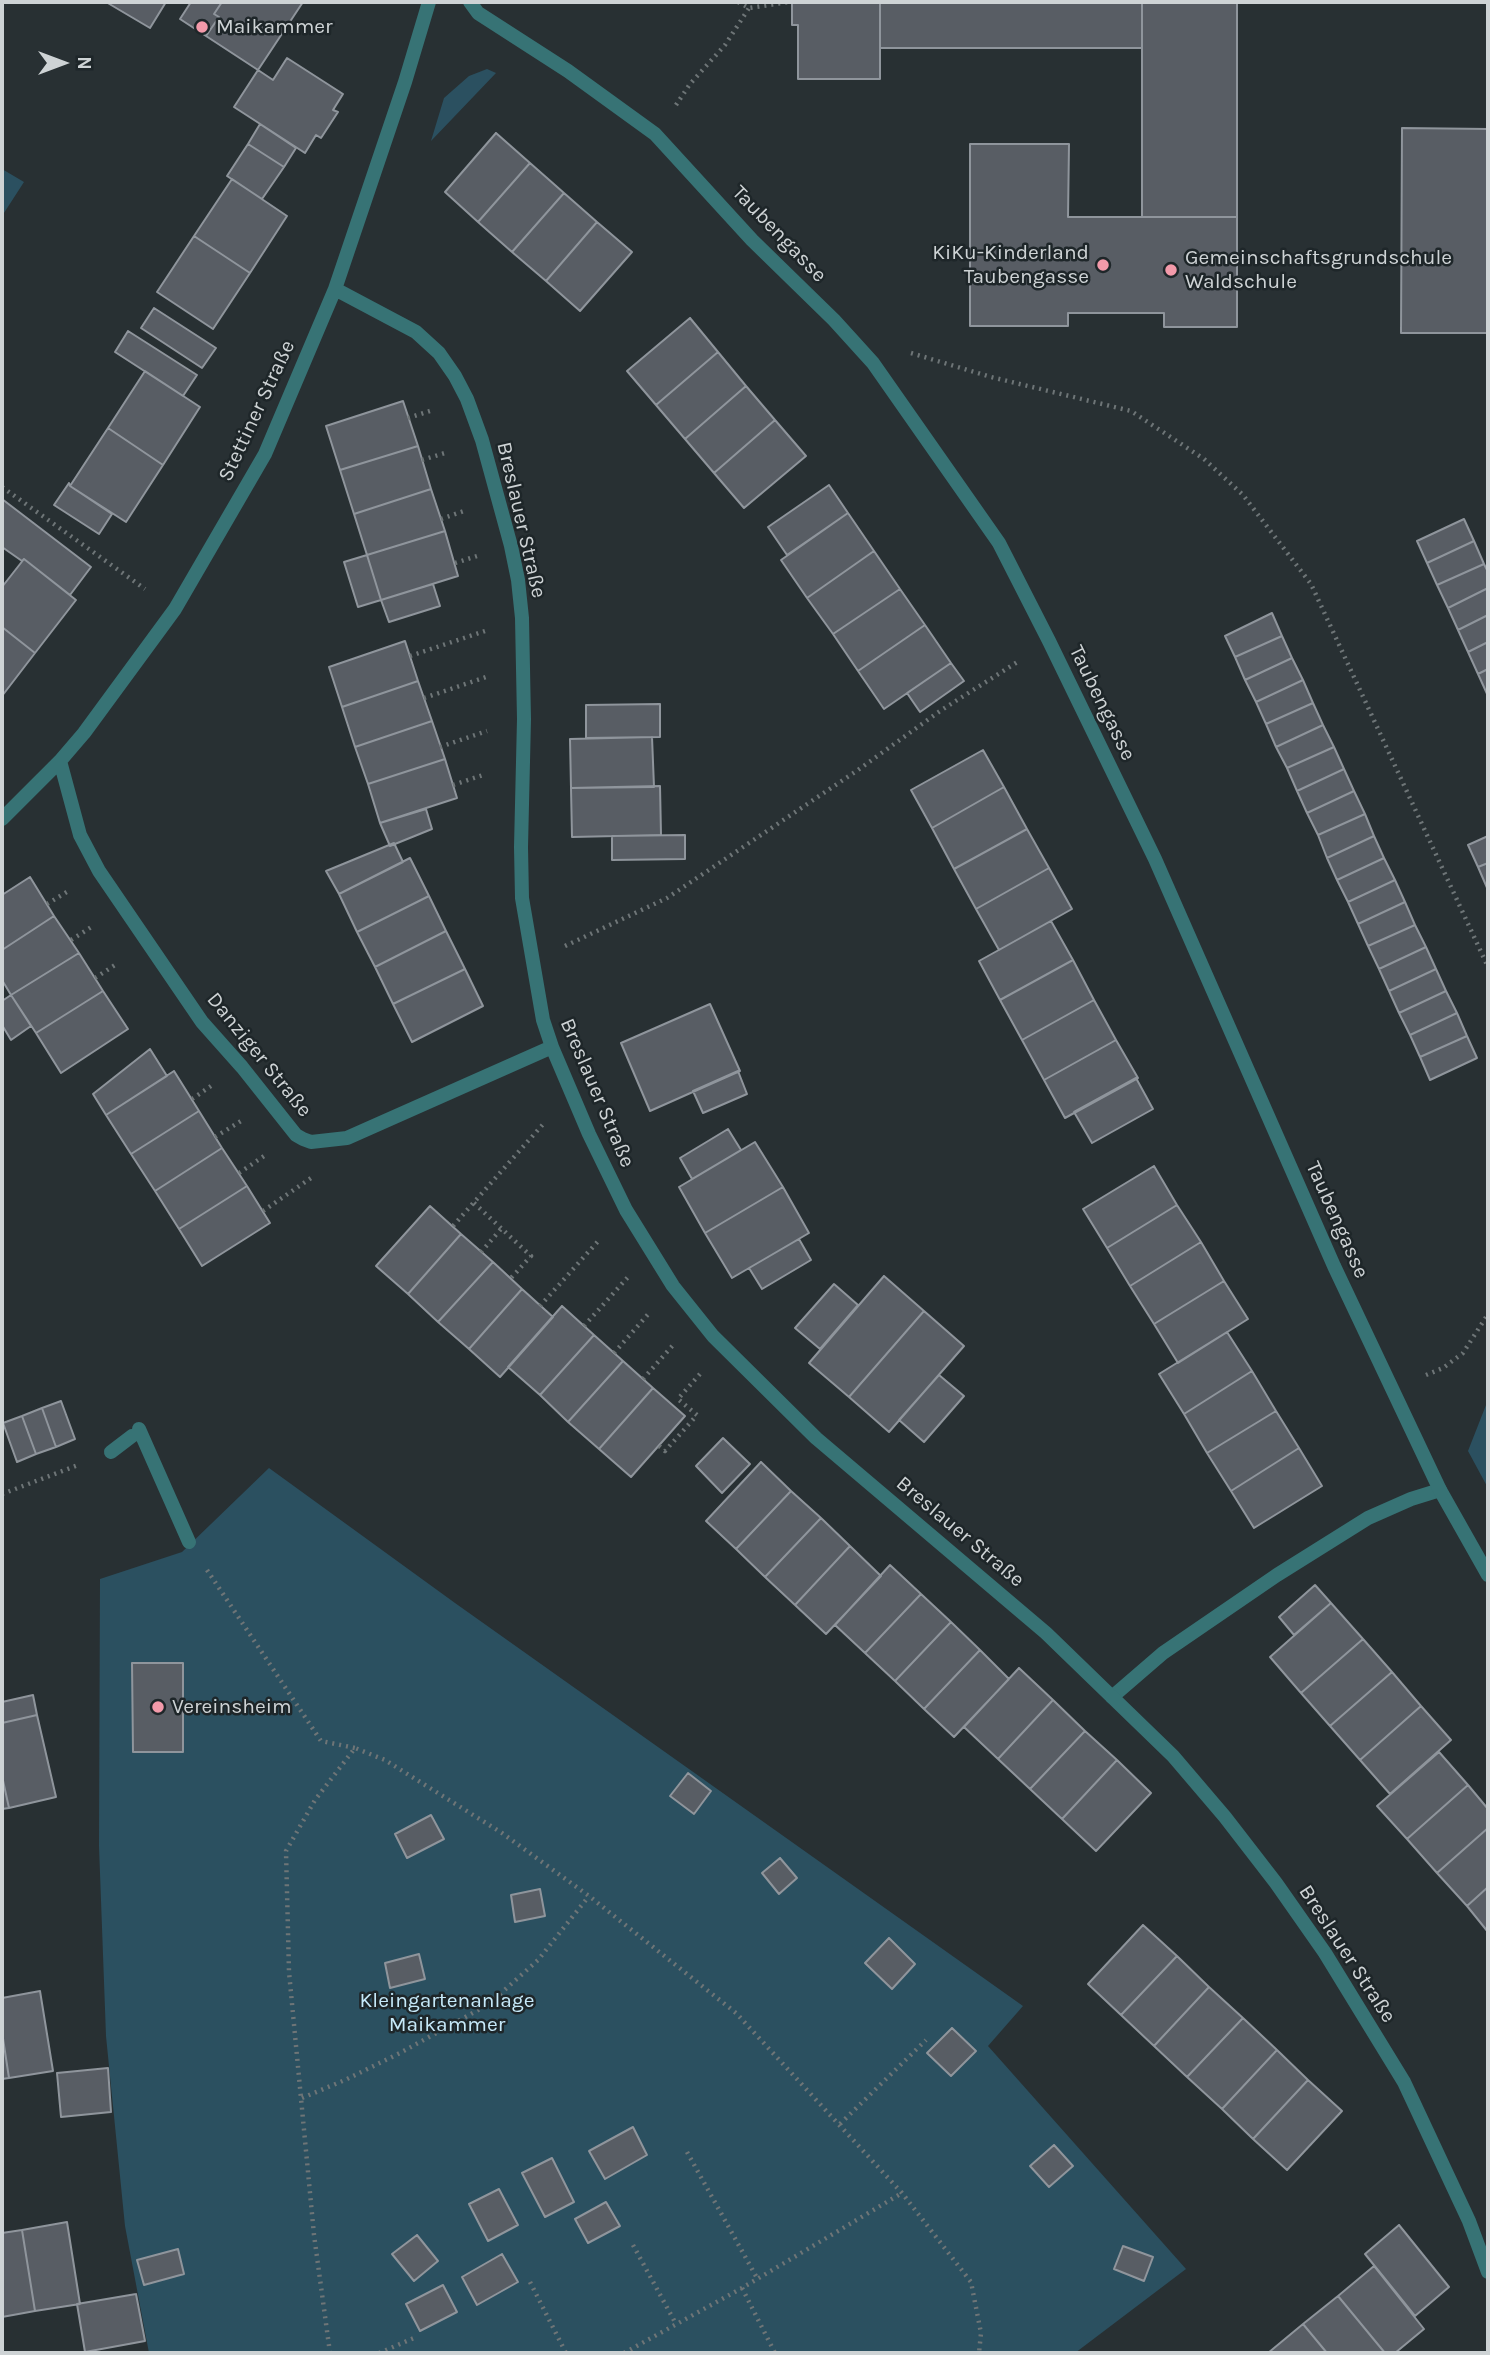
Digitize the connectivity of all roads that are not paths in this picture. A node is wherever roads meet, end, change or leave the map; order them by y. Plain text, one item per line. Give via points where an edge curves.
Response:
1 (429, 2) edge
2 (470, 2) edge
3 (335, 289) junction
4 (60, 761) junction
5 (2, 819) edge
6 (552, 1047) junction
7 (111, 1452) road end
8 (1440, 1490) junction
9 (189, 1542) road end
10 (1488, 1575) edge
11 (1112, 1697) junction
12 (1488, 2272) edge

1 - 3 street, Stettiner Straße
2 - 8 street, Taubengasse via 478,13 655,134 873,363 999,544 1155,859 1334,1266
3 - 4 street, Stettiner Straße via 265,454 175,609
3 - 6 street, Breslauer Straße via 416,332 439,354 467,399 499,501 522,618 522,898
4 - 5 street, Stettiner Straße
4 - 6 street, Danziger Straße via 80,835 99,872 202,1022 296,1135 311,1142 347,1138
6 - 11 street, Breslauer Straße via 626,1210 698,1317 816,1438 1045,1633
7 - 9 street via 136,1432
8 - 10 street, Taubengasse
8 - 11 street via 1368,1518 1277,1575 1163,1653
11 - 12 street, Breslauer Straße via 1173,1756 1225,1817 1325,1953 1404,2081

